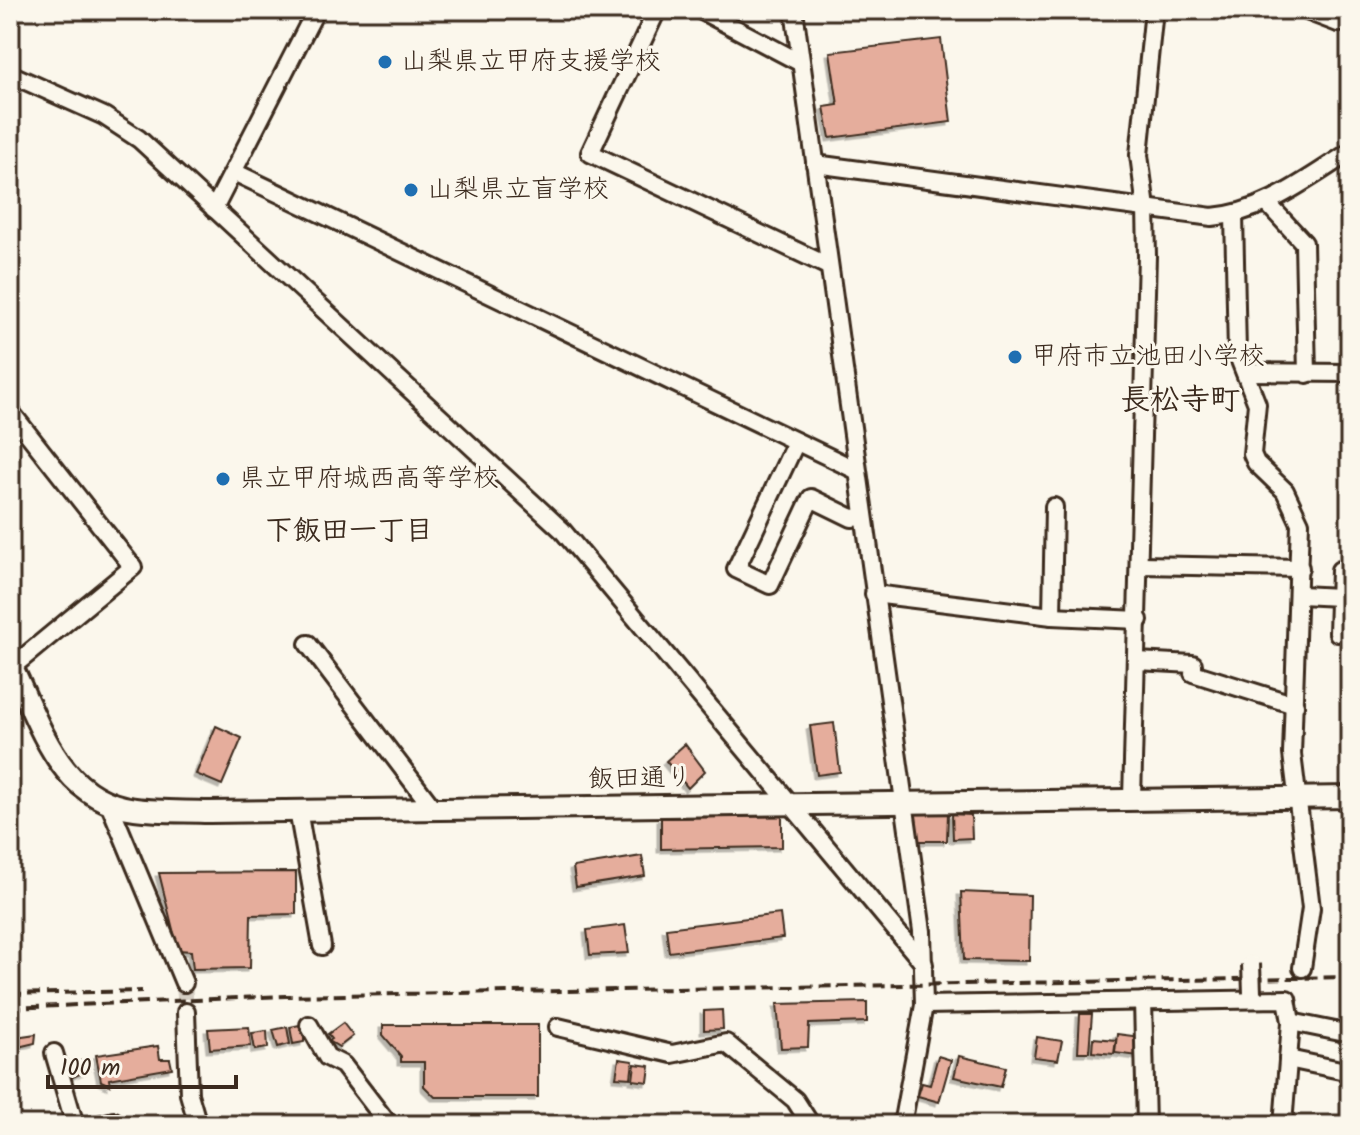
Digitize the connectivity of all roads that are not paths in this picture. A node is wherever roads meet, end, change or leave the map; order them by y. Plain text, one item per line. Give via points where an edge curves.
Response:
1 (316, 10) edge
2 (657, 10) edge
3 (700, 10) edge
4 (794, 10) edge
5 (1154, 10) edge
6 (1304, 10) edge
7 (1350, 22) edge
8 (801, 63) junction
9 (10, 74) edge
10 (1350, 152) edge
11 (815, 164) junction
12 (236, 173) junction
13 (1267, 203) junction
14 (1146, 208) junction
15 (214, 209) junction
16 (1234, 215) junction
17 (828, 266) junction
18 (1245, 372) junction
19 (1350, 373) edge
20 (1307, 374) junction
21 (10, 411) edge
22 (796, 442) junction
23 (856, 470) junction
24 (1054, 507) dead end
25 (863, 517) junction
26 (1141, 565) junction
27 (1300, 568) junction
28 (1340, 570) dead end
29 (874, 594) junction
30 (1300, 595) junction
31 (1339, 597) junction
32 (1052, 616) junction
33 (1139, 620) junction
34 (1338, 633) dead end
35 (308, 644) dead end
36 (1137, 661) junction
37 (11, 665) edge
38 (1295, 705) junction
39 (1350, 797) edge
40 (1132, 798) junction
41 (1297, 798) junction
42 (903, 802) junction
43 (109, 803) junction
44 (786, 803) junction
45 (432, 807) junction
46 (298, 810) junction
47 (322, 946) dead end
48 (924, 964) junction
49 (1251, 964) dead end
50 (1302, 968) dead end
51 (184, 983) tunnel mouth
52 (1252, 993) dead end
53 (1143, 1001) junction
54 (924, 1005) junction
55 (186, 1012) tunnel mouth
56 (1291, 1022) junction
57 (309, 1025) dead end
58 (558, 1027) dead end
59 (1350, 1034) edge
60 (54, 1053) dead end
61 (1288, 1059) junction
62 (1350, 1072) edge
63 (75, 1125) edge
64 (99, 1125) edge
65 (118, 1125) edge
66 (198, 1125) edge
67 (389, 1125) edge
68 (811, 1125) edge
69 (902, 1125) edge
70 (1146, 1125) edge
71 (1283, 1125) edge

1 - 12 street
2 - 17 street via 590,153
3 - 8 street
4 - 8 street
5 - 14 street via 1139,155
6 - 7 street
8 - 11 street
9 - 15 street via 123,126
10 - 13 street
11 - 14 street
11 - 17 street
12 - 15 street
12 - 22 street
13 - 16 street
13 - 20 street via 1304,243
14 - 16 street
14 - 26 street
15 - 44 street via 562,530
16 - 18 street via 1237,353
17 - 23 street
18 - 20 street
18 - 27 street via 1257,404 1252,454 1295,508
19 - 20 street
21 - 37 street via 133,567
22 - 23 street
22 - 25 street via 736,569 770,585 811,498 852,518
23 - 25 street
24 - 32 street
25 - 29 street
26 - 27 street
26 - 33 street
27 - 30 street
28 - 31 street
29 - 32 street
29 - 42 street
30 - 31 street
30 - 38 street
31 - 34 street
32 - 33 street
33 - 36 street
35 - 45 street
36 - 38 street via 1193,664 1193,673
36 - 40 street
37 - 43 main road, 飯田通り via 67,776
38 - 41 street via 1292,754
39 - 41 main road, 飯田通り
40 - 41 main road, 飯田通り
40 - 42 main road, 飯田通り
41 - 50 street via 1311,908
42 - 44 main road, 飯田通り
42 - 48 street
43 - 46 main road, 飯田通り via 134,809
43 - 51 street
44 - 45 main road, 飯田通り
44 - 48 street
45 - 46 main road, 飯田通り
46 - 47 street
48 - 54 street
49 - 52 street, bridge
53 - 54 street
53 - 56 street via 1287,999
53 - 70 street
54 - 69 street
55 - 66 street via 189,1094
56 - 59 street
56 - 61 street
57 - 67 street via 327,1057 343,1065
58 - 68 street via 672,1054 726,1043 795,1100
60 - 63 street
61 - 62 street
61 - 71 street
64 - 65 street

